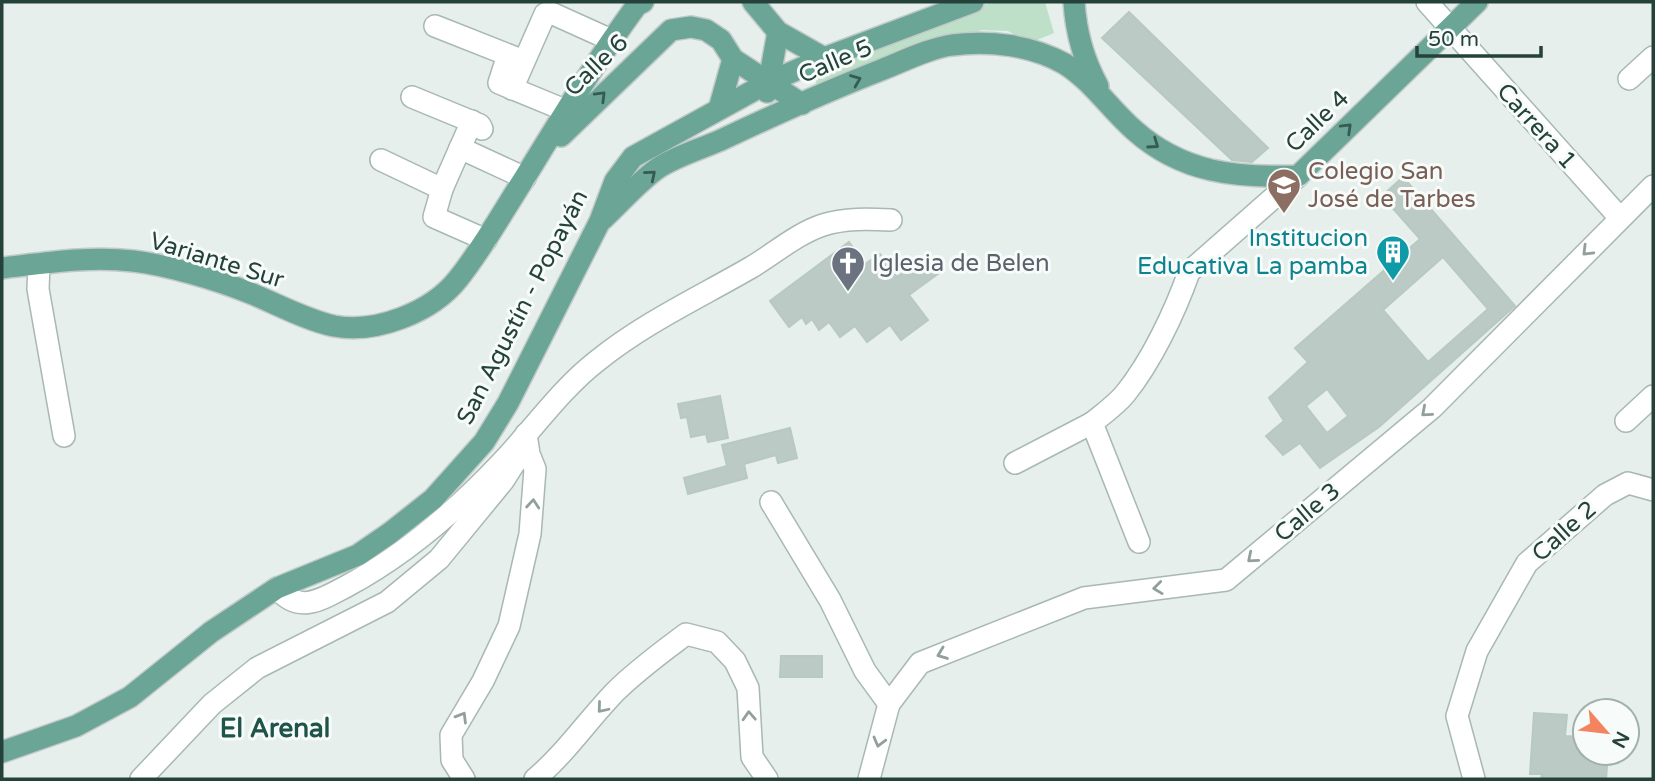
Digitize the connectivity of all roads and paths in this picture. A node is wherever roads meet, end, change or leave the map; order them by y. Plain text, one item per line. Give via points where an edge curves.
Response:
1 (643, 2) edge
2 (753, 2) edge
3 (973, 2) edge
4 (1074, 2) edge
5 (1427, 2) edge
6 (1477, 2) edge
7 (435, 26) dead end
8 (1449, 29) junction
9 (778, 32) junction
10 (611, 40) junction
11 (1653, 57) edge
12 (516, 58) junction
13 (824, 58) junction
14 (733, 59) junction
15 (1629, 79) dead end
16 (769, 82) junction
17 (412, 97) dead end
18 (1105, 98) junction
19 (802, 104) junction
20 (719, 109) junction
21 (567, 111) junction
22 (761, 121) junction
23 (466, 151) junction
24 (381, 160) dead end
25 (530, 170) junction
26 (1298, 176) junction
27 (1653, 186) edge
28 (442, 189) junction
29 (1620, 218) junction
30 (891, 220) dead end
31 (600, 221) junction
32 (486, 240) junction
33 (39, 264) junction
34 (2, 268) edge
35 (412, 314) joint
36 (1653, 397) edge
37 (1626, 421) dead end
38 (1092, 424) junction
39 (526, 434) junction
40 (64, 436) dead end
41 (1015, 463) dead end
42 (1653, 490) edge
43 (771, 502) dead end
44 (1139, 542) dead end
45 (277, 588) junction
46 (889, 704) junction
47 (2, 752) edge
48 (141, 779) edge
49 (464, 779) edge
50 (535, 779) edge
51 (767, 779) edge
52 (869, 779) edge
53 (1474, 779) edge

1 - 10 main road, Calle 6
2 - 9 main road
3 - 13 main road, Calle 5
4 - 18 main road via 1076,31 1087,66
5 - 8 street, Carrera 1
6 - 8 main road, Calle 4
7 - 12 street
26 -> 8 main road, Calle 4
8 - 29 street, Carrera 1
9 - 13 main road
9 - 16 main road
10 - 12 street via 549,12
10 - 21 main road, Calle 6
11 - 15 street
12 - 21 street via 506,86
13 - 16 main road, Calle 5
14 - 16 main road, Calle 6
14 - 20 main road
25 -> 14 main road, Calle 6 via 671,30 706,30 721,40
16 - 19 main road, Calle 6
16 - 20 main road, San Agustín - Popayán
16 - 22 main road
17 - 23 street via 477,124
19 -> 18 main road, Calle 5 via 927,52 988,42 1033,50 1065,65
18 -> 26 main road via 1134,130 1170,155 1210,171 1253,177
19 - 22 main road, Calle 5
20 - 31 main road, San Agustín - Popayán via 633,157 615,181
21 - 25 main road, Calle 6
31 -> 22 main road, Calle 5 via 656,170
23 - 25 street
23 - 28 street
24 - 28 street
25 - 32 main road, Calle 6
26 - 38 street, Calle 4 via 1189,272 1148,358 1124,395
27 - 29 street, Calle 3
28 - 32 street via 434,217
29 -> 46 street, Calle 3 via 1432,408 1226,580 1084,598 920,663
30 - 39 street via 824,225 798,237 626,338 594,363
31 - 45 main road, San Agustín - Popayán via 484,442 433,499 390,533 358,555
32 - 35 main road, Calle 6 via 444,294
33 - 34 main road, Variante Sur
33 - 35 main road, Variante Sur via 89,258 135,261 248,292 335,326 375,326
33 - 40 street via 38,289
36 - 37 street
38 - 41 street
38 - 44 street
39 - 45 street via 454,510 374,571 304,604 291,601
39 - 48 street via 514,467 439,559 387,602 257,668 212,704
49 -> 39 street via 452,760 451,735 509,626 530,534 536,470
42 - 53 street, Calle 2 via 1628,483 1605,495 1527,563 1477,651 1457,716
43 - 46 street via 830,600 865,671
45 - 47 main road, San Agustín - Popayán via 211,632 130,697 76,726
46 -> 52 street
51 -> 50 street via 752,757 748,688 735,661 717,642 687,634 615,692 558,760

